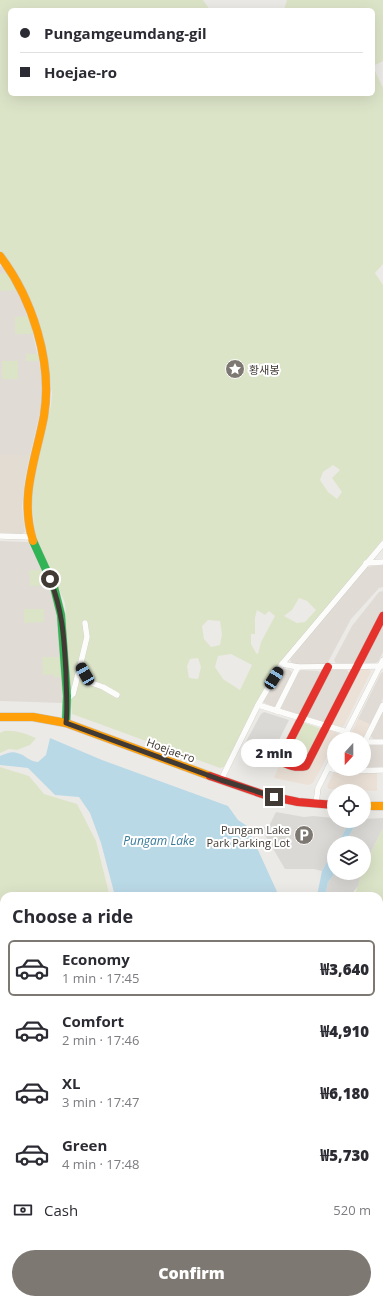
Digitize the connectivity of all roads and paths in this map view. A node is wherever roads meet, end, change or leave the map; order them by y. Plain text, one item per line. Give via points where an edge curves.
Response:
1 (2, 259) edge
2 (0, 536) edge
3 (30, 537) junction
4 (383, 544) edge
5 (383, 562) edge
6 (366, 563) junction
7 (383, 616) edge
8 (86, 623) dead end
9 (383, 660) edge
10 (282, 664) junction
11 (80, 666) junction
12 (357, 666) junction
13 (382, 666) edge
14 (328, 667) junction
15 (298, 668) junction
16 (117, 694) dead end
17 (67, 699) junction
18 (258, 705) junction
19 (383, 705) edge
20 (276, 711) junction
21 (0, 717) edge
22 (301, 718) junction
23 (66, 723) junction
24 (326, 726) junction
25 (347, 732) joint
26 (369, 732) edge
27 (371, 742) edge
28 (383, 742) edge
29 (327, 770) edge
30 (371, 770) edge
31 (383, 770) edge
32 (221, 780) junction
33 (316, 803) junction
34 (327, 804) edge
35 (371, 806) edge
36 (383, 806) edge

1 - 3 street via 13,272 32,314 47,379 44,413 26,498
2 - 3 street
3 - 17 street via 57,596 63,629
4 - 6 street
5 - 6 street
6 - 10 street
7 - 12 street
8 - 11 street via 87,637
9 - 13 street
10 - 15 street
10 - 18 street
11 - 16 street via 89,682
11 - 17 street via 73,694
12 - 13 street
12 - 14 street
12 - 24 street
13 - 25 street
14 - 15 street
14 - 22 street
15 - 20 street
17 - 23 street
18 - 20 street
18 - 32 street
19 - 26 street
20 - 22 street
21 - 23 street, Hoejae-ro via 27,716
22 - 24 street
22 - 24 street via 280,760 283,763 303,768 306,766
23 - 32 street, Hoejae-ro
24 - 25 street
27 - 28 street
29 - 33 street via 318,788
30 - 31 street
32 - 33 street, Hoejae-ro via 274,797
33 - 34 street, Hoejae-ro
35 - 36 street

